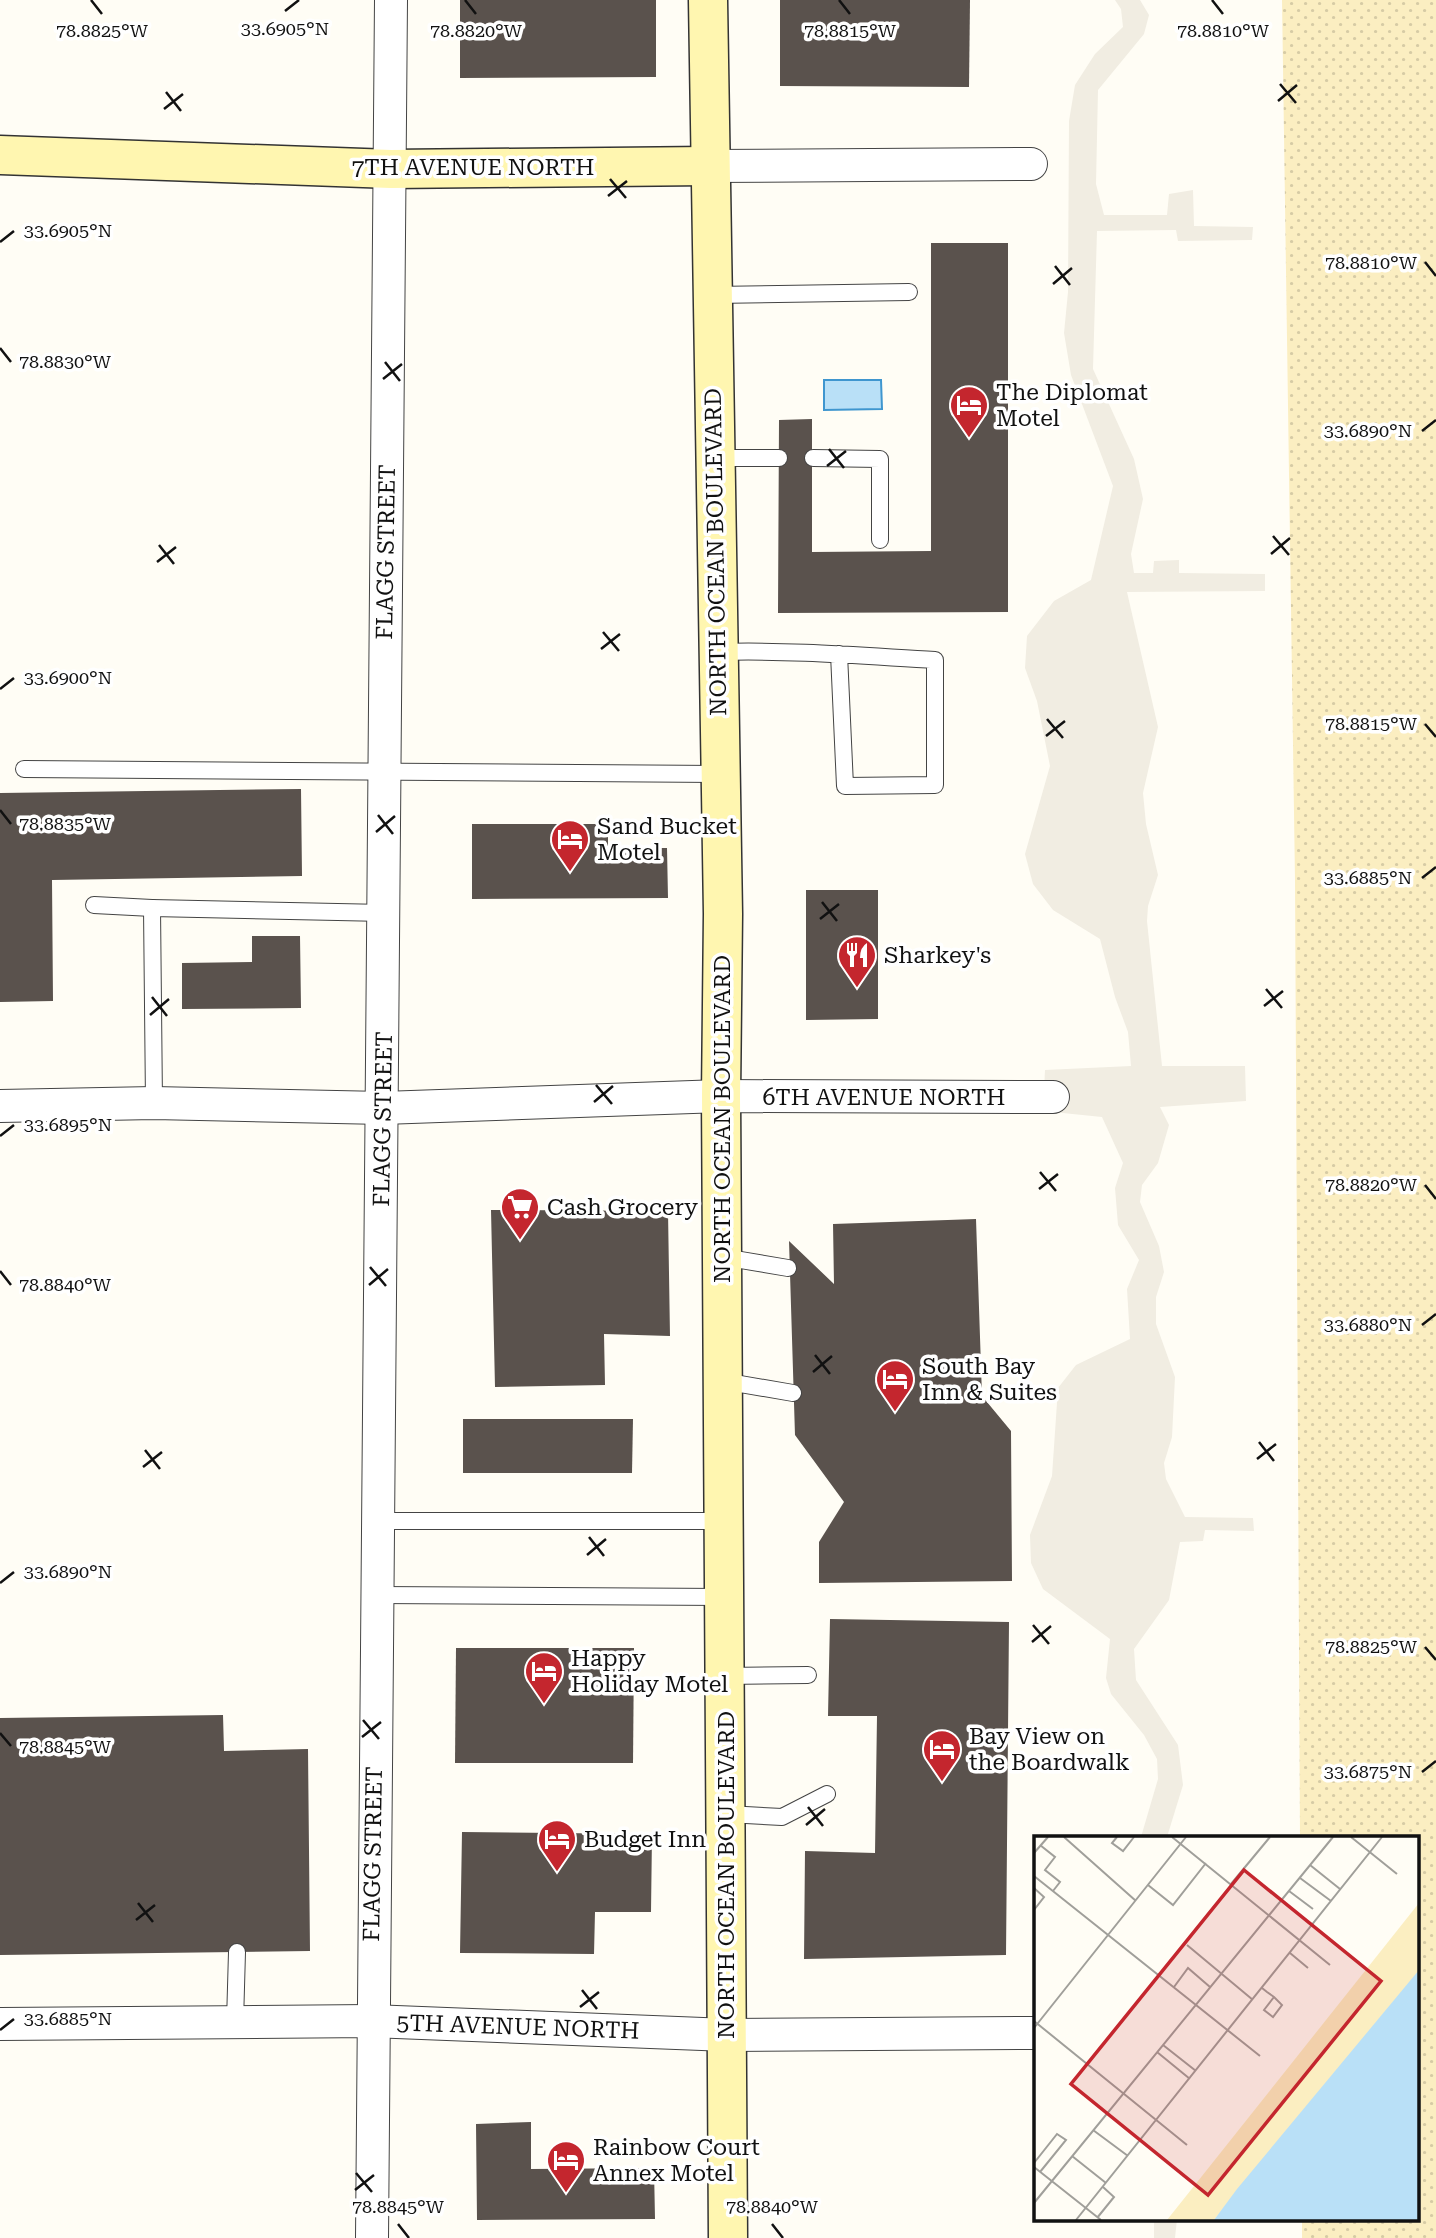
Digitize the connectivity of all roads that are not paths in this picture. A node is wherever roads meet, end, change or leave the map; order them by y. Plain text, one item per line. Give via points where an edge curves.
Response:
1 (391, 0) edge
2 (708, 0) edge
3 (0, 155) edge
4 (1031, 163) dead end
5 (708, 166) junction
6 (391, 169) junction
7 (909, 292) dead end
8 (713, 295) junction
9 (715, 458) junction
10 (779, 458) dead end
11 (813, 458) dead end
12 (880, 540) dead end
13 (717, 652) junction
14 (839, 654) junction
15 (24, 769) dead end
16 (384, 772) junction
17 (718, 774) junction
18 (94, 905) dead end
19 (152, 908) junction
20 (385, 913) junction
21 (720, 1096) junction
22 (1054, 1097) dead end
23 (155, 1103) junction
24 (0, 1106) edge
25 (383, 1108) junction
26 (723, 1257) junction
27 (788, 1268) dead end
28 (723, 1381) junction
29 (793, 1393) dead end
30 (378, 1521) junction
31 (724, 1521) junction
32 (377, 1595) junction
33 (725, 1597) junction
34 (808, 1675) dead end
35 (724, 1676) junction
36 (827, 1794) dead end
37 (727, 1814) junction
38 (237, 1952) dead end
39 (371, 2021) junction
40 (235, 2022) junction
41 (0, 2024) edge
42 (1034, 2033) edge
43 (728, 2035) junction
44 (372, 2238) edge
45 (728, 2238) edge

1 - 6 street, FLAGG STREET
2 - 5 main road, NORTH OCEAN BOULEVARD
3 - 6 main road, 7TH AVENUE NORTH
4 - 5 street, 7TH AVENUE NORTH
5 - 6 main road, 7TH AVENUE NORTH
5 - 8 main road, NORTH OCEAN BOULEVARD
6 - 16 street, FLAGG STREET
7 - 8 lane
8 - 9 main road, NORTH OCEAN BOULEVARD
9 - 10 lane
9 - 13 main road, NORTH OCEAN BOULEVARD
11 - 12 lane via 880,458
13 - 14 lane
13 - 17 main road, NORTH OCEAN BOULEVARD
14 - 14 lane via 936,660 935,785 845,786
15 - 16 lane
16 - 17 lane
16 - 20 street, FLAGG STREET
17 - 21 main road, NORTH OCEAN BOULEVARD via 723,914
18 - 19 lane
19 - 20 lane
19 - 23 lane
20 - 25 street, FLAGG STREET
21 - 22 street, 6TH AVENUE NORTH
21 - 25 street, 6TH AVENUE NORTH
21 - 26 main road, NORTH OCEAN BOULEVARD
23 - 24 street, 6TH AVENUE NORTH
23 - 25 street, 6TH AVENUE NORTH
25 - 30 street, FLAGG STREET
26 - 27 lane
26 - 28 main road, NORTH OCEAN BOULEVARD
28 - 29 lane
28 - 31 main road, NORTH OCEAN BOULEVARD
30 - 31 lane
30 - 32 street, FLAGG STREET
31 - 33 main road, NORTH OCEAN BOULEVARD
32 - 33 lane
32 - 39 street, FLAGG STREET
33 - 35 main road, NORTH OCEAN BOULEVARD
34 - 35 lane
35 - 37 main road, NORTH OCEAN BOULEVARD
36 - 37 lane via 782,1817
37 - 43 main road, NORTH OCEAN BOULEVARD
38 - 40 lane
39 - 40 street, 5TH AVENUE NORTH
39 - 43 street, 5TH AVENUE NORTH
39 - 44 street, FLAGG STREET
40 - 41 street, 5TH AVENUE NORTH
42 - 43 street, 5TH AVENUE NORTH
43 - 45 main road, NORTH OCEAN BOULEVARD

